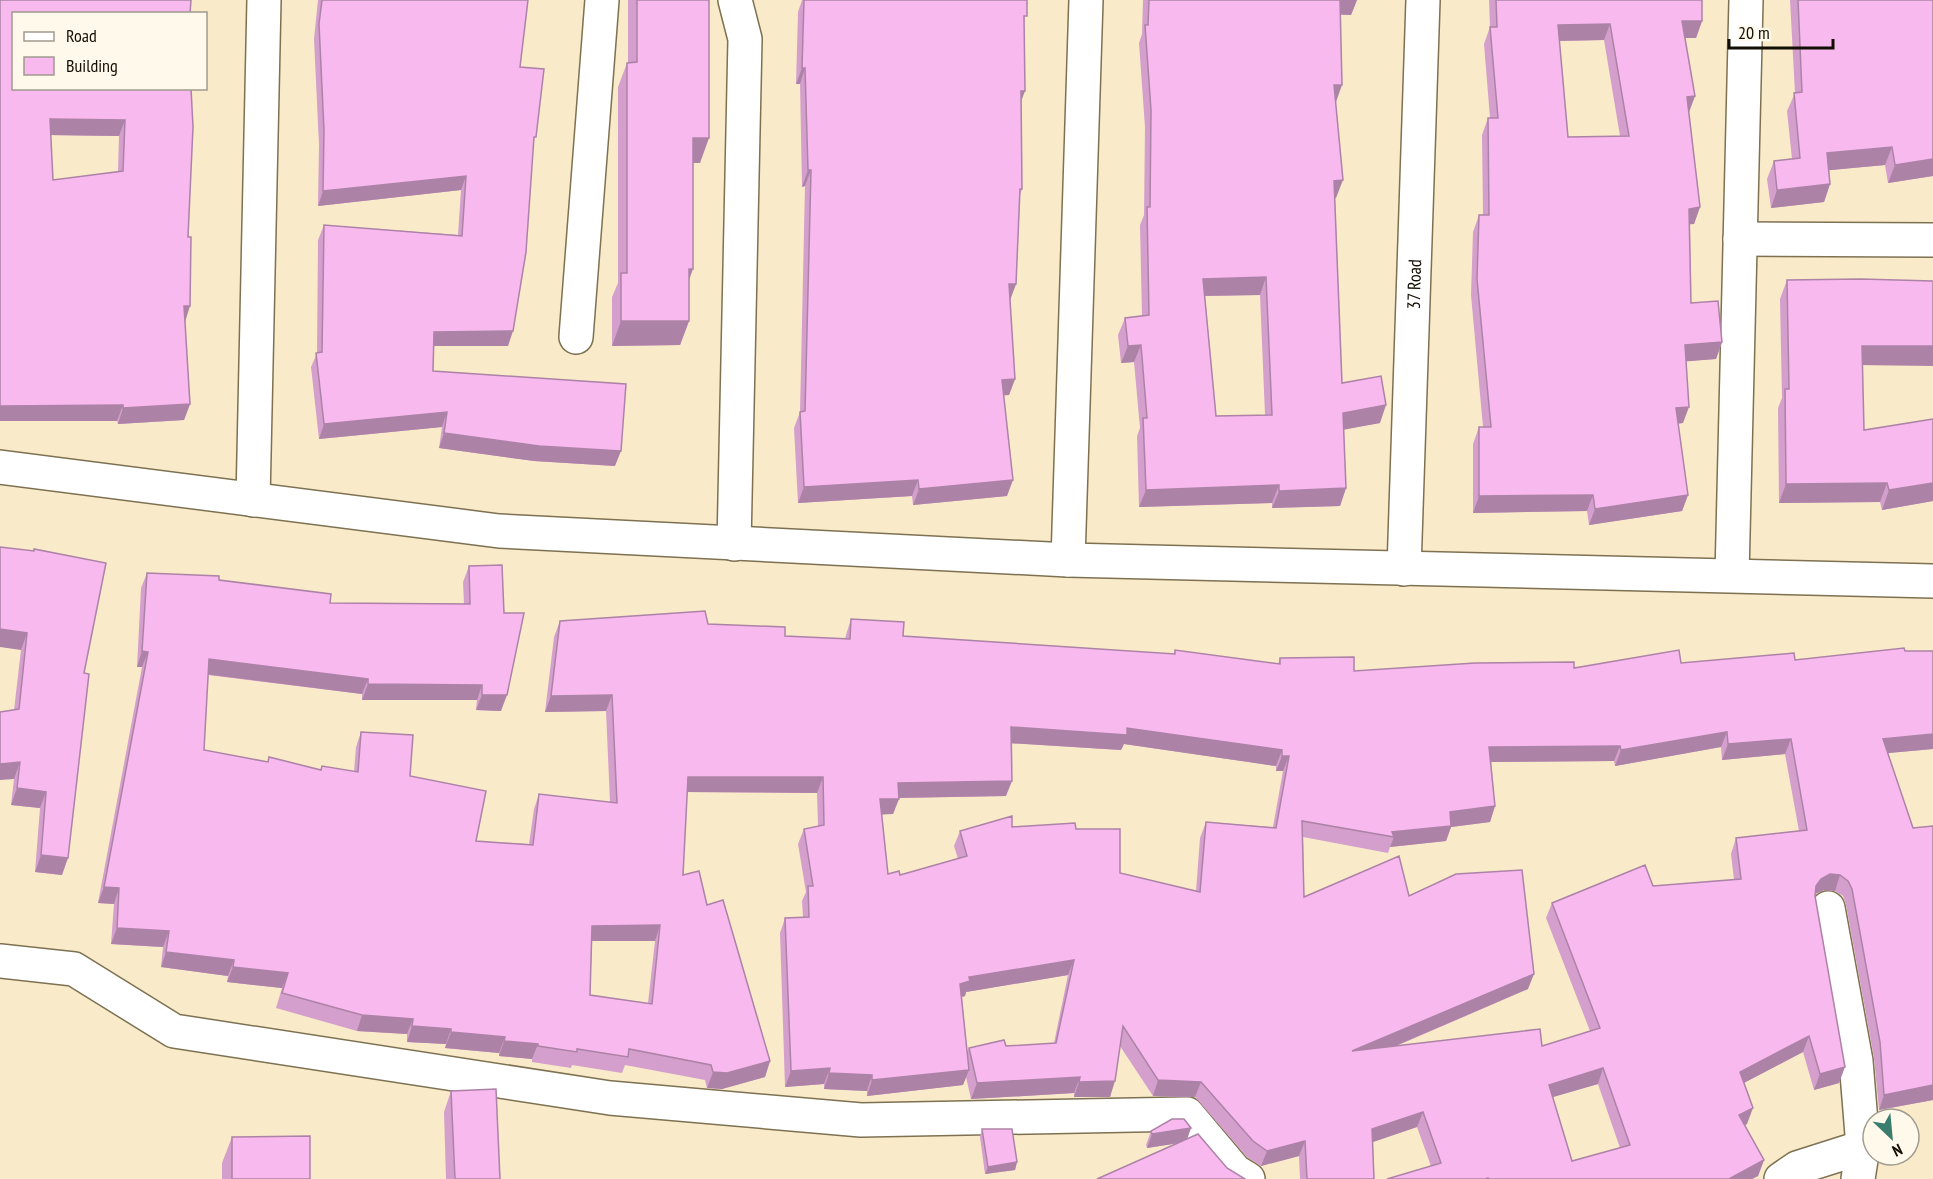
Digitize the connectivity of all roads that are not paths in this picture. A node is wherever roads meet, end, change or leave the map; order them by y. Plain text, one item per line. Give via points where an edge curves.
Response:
1 (264, 0) edge
2 (602, 0) edge
3 (735, 0) edge
4 (1086, 0) edge
5 (1423, 0) edge
6 (1746, 0) edge
7 (1740, 239) junction
8 (1933, 240) edge
9 (576, 337) dead end
10 (0, 467) edge
11 (253, 500) junction
12 (734, 544) junction
13 (1068, 560) junction
14 (1404, 569) junction
15 (1732, 575) junction
16 (1933, 581) edge
17 (1828, 908) dead end
18 (0, 962) edge
19 (1861, 1122) edge
20 (1861, 1148) edge
21 (1861, 1160) edge
22 (1248, 1179) edge
23 (1781, 1179) edge
24 (1858, 1179) edge

1 - 11 street
2 - 9 street
3 - 12 street via 745,39
4 - 13 street
5 - 14 street, 37 Road
6 - 7 street
7 - 8 street
7 - 15 street
10 - 11 street
11 - 12 street via 499,531
12 - 13 street
13 - 14 street
14 - 15 street
15 - 16 street
17 - 19 street via 1856,1061
18 - 22 street via 74,969 174,1031 610,1098 861,1120 1187,1114 1235,1171
20 - 23 street via 1797,1168
21 - 24 street

